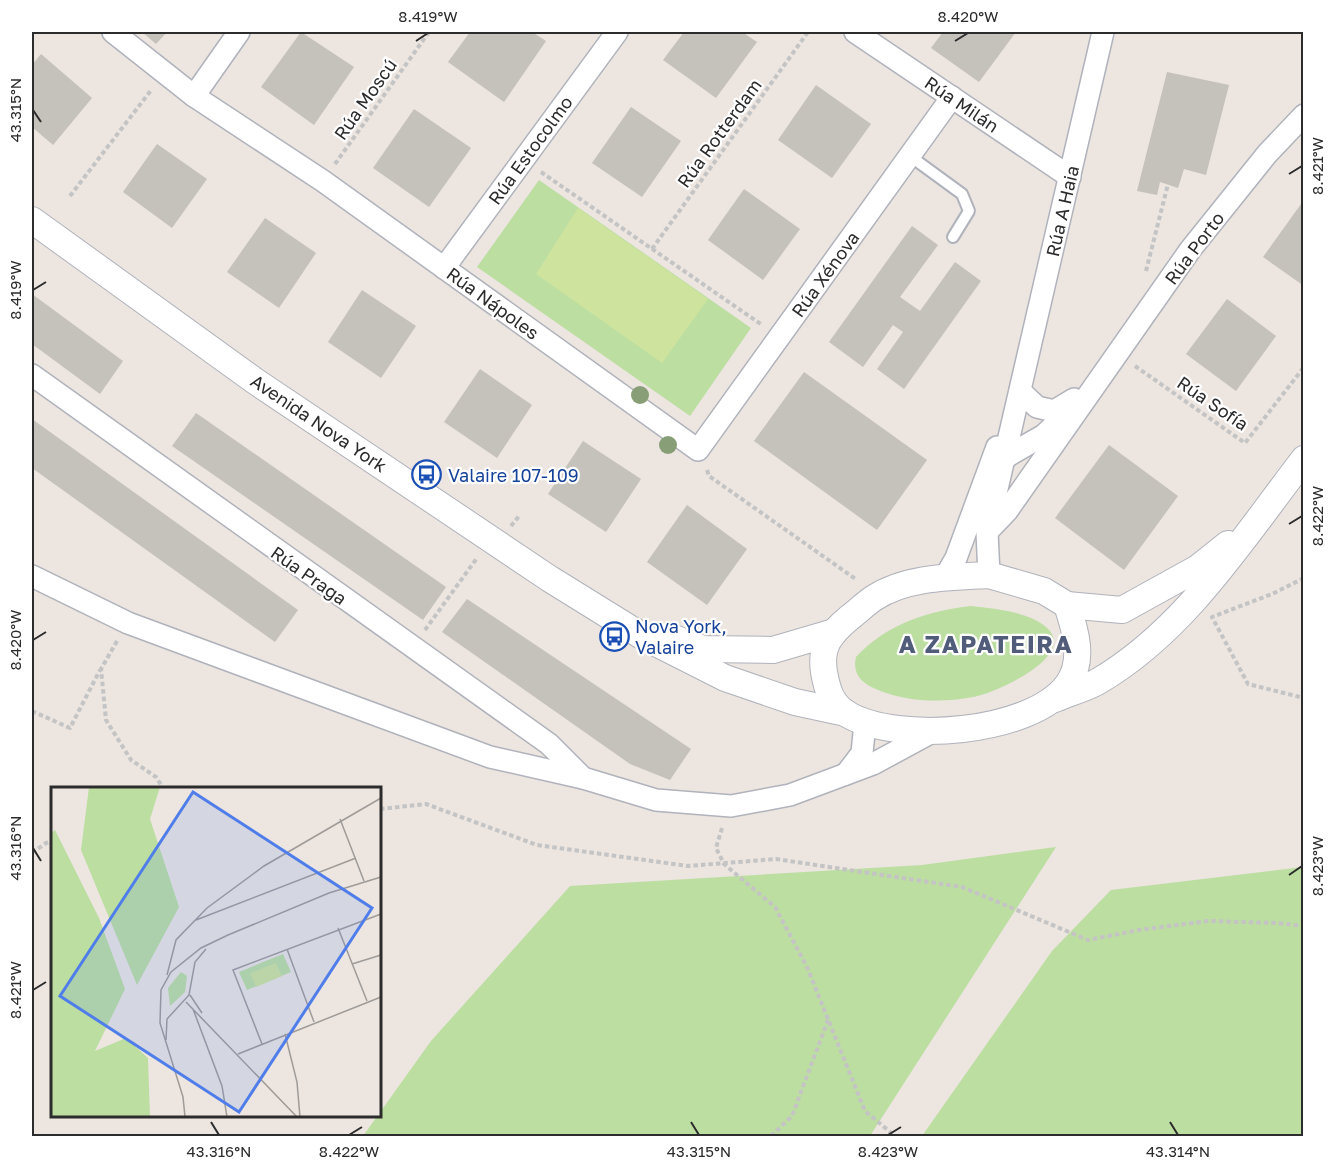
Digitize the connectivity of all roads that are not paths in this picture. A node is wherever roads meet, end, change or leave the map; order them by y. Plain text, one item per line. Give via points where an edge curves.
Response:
1 (113, 32) edge
2 (239, 32) edge
3 (617, 32) edge
4 (855, 32) edge
5 (1103, 32) edge
6 (194, 96) junction
7 (952, 98) junction
8 (1304, 115) edge
9 (910, 156) junction
10 (1070, 177) junction
11 (32, 220) edge
12 (953, 237) dead end
13 (444, 268) junction
14 (32, 375) edge
15 (1093, 388) junction
16 (1020, 392) junction
17 (698, 450) joint
18 (1006, 455) junction
19 (1304, 459) edge
20 (986, 473) junction
21 (1256, 521) junction
22 (987, 532) junction
23 (989, 575) junction
24 (32, 576) edge
25 (945, 577) junction
26 (1067, 605) junction
27 (612, 616) junction
28 (831, 633) junction
29 (1049, 701) junction
30 (856, 718) junction
31 (934, 731) junction
32 (843, 777) junction
33 (583, 778) junction

1 - 6 street, Rúa Nápoles
2 - 6 street
3 - 13 street, Rúa Estocolmo
4 - 7 street, Rúa Milán
5 - 10 street, Rúa A Haia
6 - 13 street, Rúa Nápoles
7 - 9 street, Rúa Xénova
7 - 10 street, Rúa Milán
8 - 15 street, Rúa Porto via 1267,154 1190,250
9 - 12 lane via 962,194 969,211
9 - 17 street, Rúa Xénova
10 - 16 street, Rúa A Haia
11 - 27 street, Avenida Nova York via 255,381
13 - 17 street, Rúa Nápoles
14 - 33 street, Rúa Praga via 549,744
15 - 16 street, Rúa Porto via 1054,411 1037,407
15 - 18 street, Rúa Porto via 1044,435
15 - 22 street, Rúa Porto via 1007,511
16 - 18 street, Rúa A Haia
16 - 20 street, Rúa A Haia
18 - 20 street, Rúa A Haia
18 - 22 street, Rúa A Haia
19 - 21 street
20 - 25 street, Rúa A Haia via 956,558
21 - 26 street via 1198,568 1122,610
21 - 29 street via 1204,592 1162,632 1097,682
22 - 23 street, Rúa A Haia
23 - 25 street
23 - 26 street via 1044,591
24 - 33 street via 128,623 489,757
25 - 28 street via 875,597
26 - 29 street via 1078,656 1069,683
27 - 28 street, Avenida Nova York via 703,649 773,650
27 - 30 street, Avenida Nova York via 642,636 725,678
28 - 30 street via 822,659 825,682 832,702
29 - 31 street via 1006,722
30 - 31 street via 894,730
30 - 32 street via 862,753
31 - 32 street
32 - 33 street via 790,795 731,806 656,800

